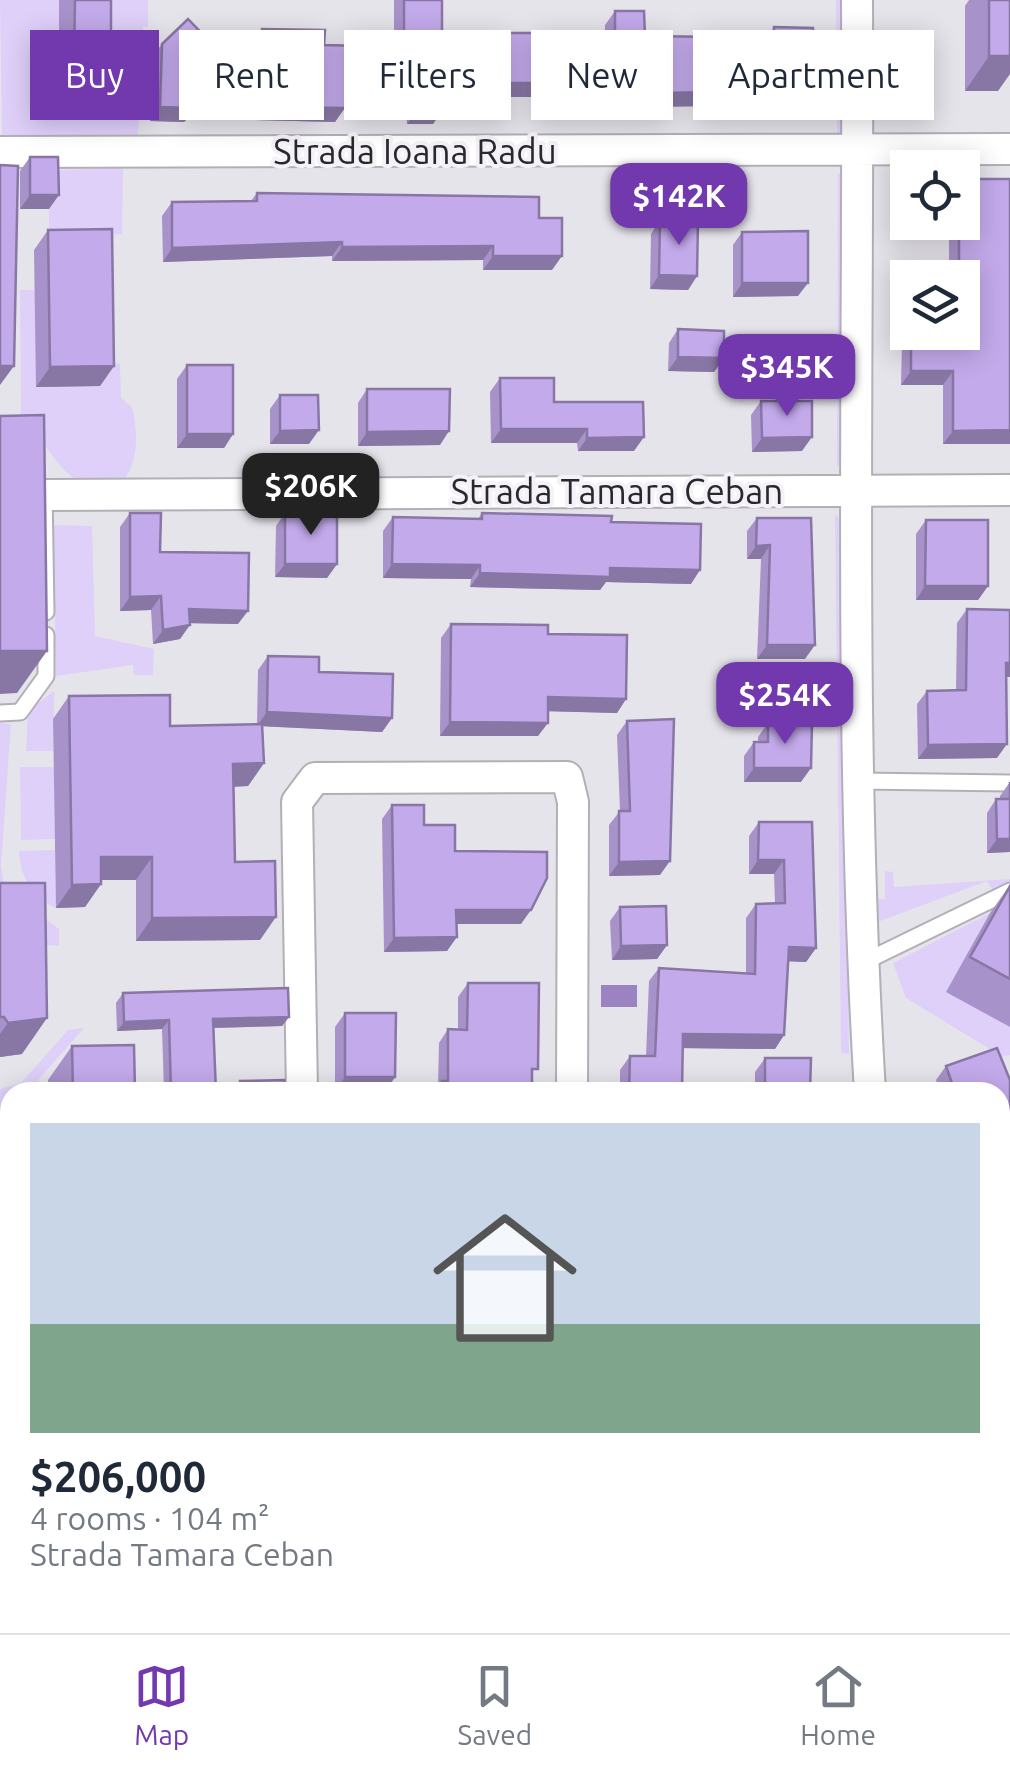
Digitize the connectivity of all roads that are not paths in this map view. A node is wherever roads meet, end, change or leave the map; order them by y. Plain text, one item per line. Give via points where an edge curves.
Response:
1 (858, 0) edge
2 (858, 148) junction
3 (1010, 149) edge
4 (0, 152) edge
5 (44, 484) joint
6 (858, 490) junction
7 (1010, 490) edge
8 (0, 713) edge
9 (859, 781) junction
10 (1010, 783) edge
11 (1010, 891) edge
12 (862, 963) junction
13 (302, 1082) edge
14 (572, 1082) edge
15 (869, 1082) edge

1 - 2 street
2 - 3 street, Strada Ioana Radu
2 - 4 street, Strada Ioana Radu
2 - 6 street
5 - 6 street, Strada Tamara Ceban
5 - 8 lane via 46,676 20,712
6 - 7 street, Strada Tamara Ceban
6 - 9 street
9 - 10 lane
9 - 12 street
11 - 12 lane
12 - 15 street
13 - 14 street via 296,802 304,788 316,778 567,777 573,802

